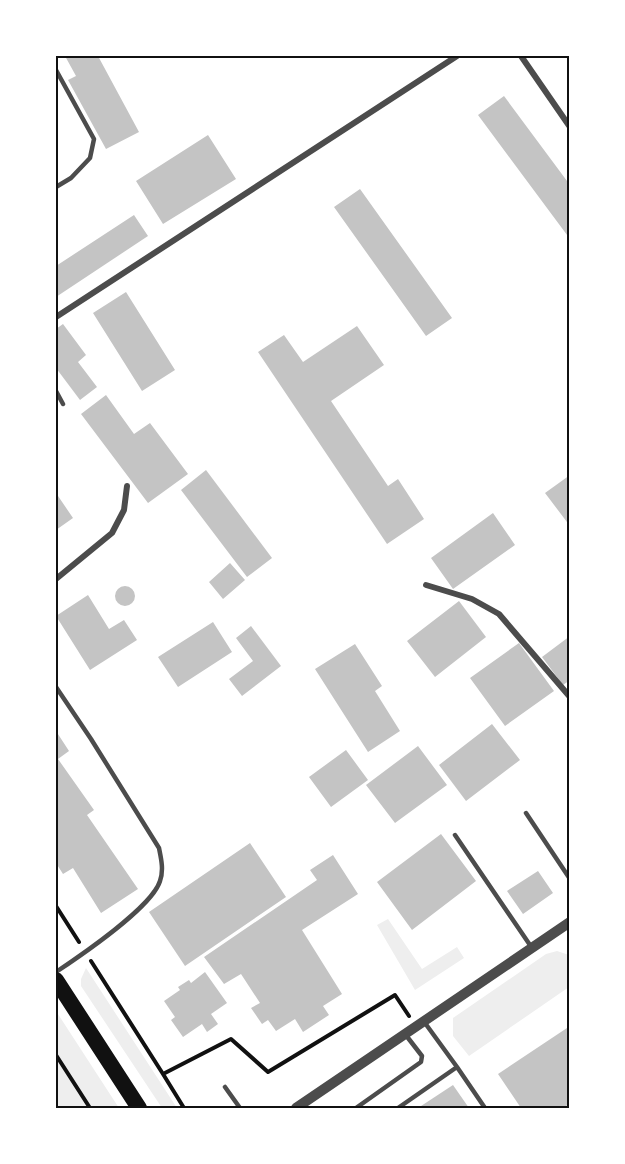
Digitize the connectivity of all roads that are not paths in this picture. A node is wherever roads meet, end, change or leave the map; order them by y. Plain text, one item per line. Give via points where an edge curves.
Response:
1 (457, 56) edge
2 (521, 56) edge
3 (56, 70) edge
4 (570, 127) edge
5 (56, 187) edge
6 (56, 317) edge
7 (56, 391) edge
8 (63, 404) dead end
9 (127, 486) dead end
10 (56, 579) edge
11 (426, 585) dead end
12 (56, 687) edge
13 (570, 698) edge
14 (526, 813) dead end
15 (455, 835) dead end
16 (570, 879) edge
17 (570, 922) edge
18 (532, 948) junction
19 (56, 972) edge
20 (56, 980) edge
21 (420, 1023) junction
22 (405, 1034) junction
23 (458, 1067) junction
24 (225, 1087) dead end
25 (139, 1108) edge
26 (240, 1108) edge
27 (296, 1108) edge
28 (356, 1108) edge
29 (398, 1108) edge
30 (485, 1108) edge

1 - 6 street
2 - 4 street
3 - 5 lane via 93,140 90,158
7 - 8 lane
9 - 10 street via 124,510 112,533
11 - 13 street via 472,599 499,614
12 - 19 lane via 159,848 162,863 160,881 150,898
14 - 16 lane
15 - 18 lane
17 - 18 street
18 - 21 street
20 - 25 highway
21 - 22 street
21 - 23 lane
22 - 27 street
22 - 28 lane via 422,1056 421,1062
23 - 29 lane
23 - 30 lane
24 - 26 lane

